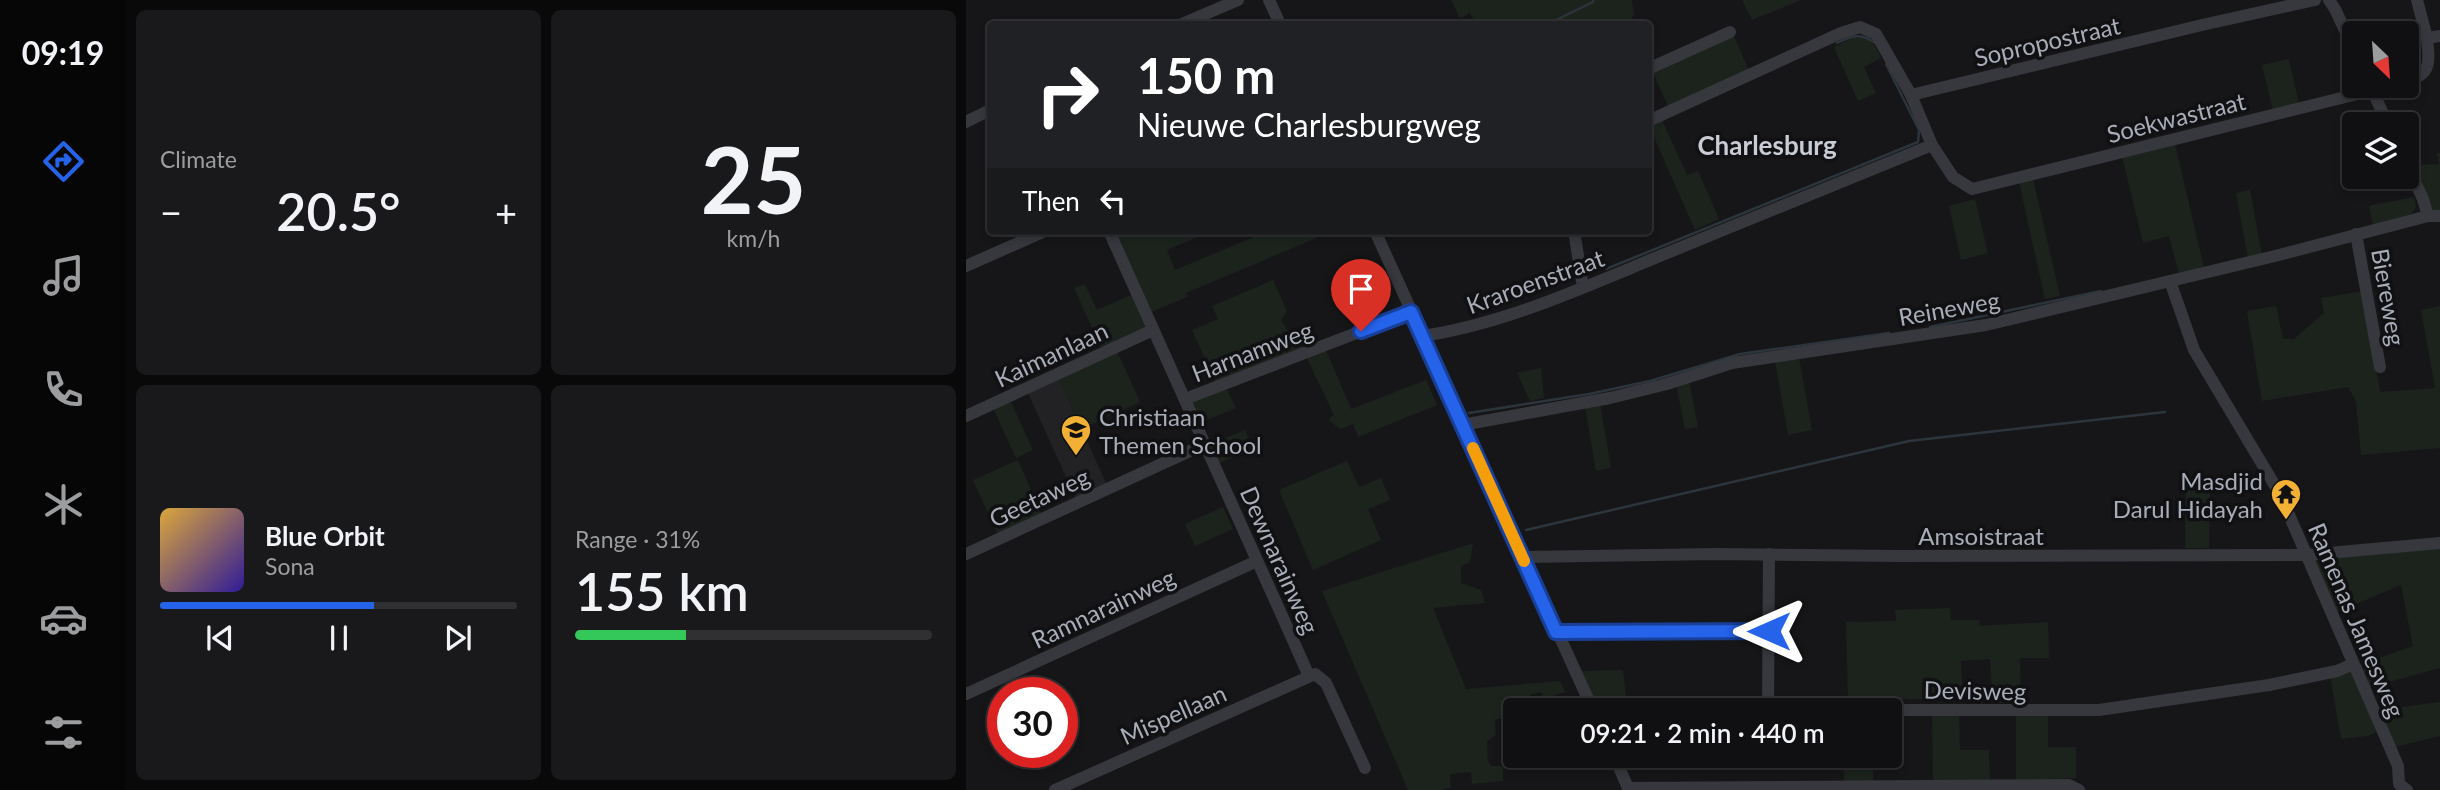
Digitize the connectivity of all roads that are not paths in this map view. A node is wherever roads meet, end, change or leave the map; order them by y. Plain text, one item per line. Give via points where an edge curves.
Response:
1 (1238, 0) edge
2 (1269, 0) edge
3 (2315, 0) edge
4 (2329, 0) edge
5 (2417, 0) edge
6 (1189, 21) edge
7 (1279, 21) edge
8 (2342, 26) edge
9 (1730, 32) dead end
10 (2434, 37) edge
11 (1652, 67) edge
12 (2419, 77) edge
13 (1911, 95) junction
14 (2342, 95) edge
15 (987, 112) edge
16 (1652, 119) edge
17 (966, 122) edge
18 (1932, 145) junction
19 (2418, 189) edge
20 (2434, 216) edge
21 (2356, 234) junction
22 (1036, 235) edge
23 (1111, 235) edge
24 (1377, 235) edge
25 (1575, 235) edge
26 (966, 266) edge
27 (2170, 281) junction
28 (1583, 287) junction
29 (1411, 312) junction
30 (1153, 330) junction
31 (1422, 336) junction
32 (2380, 367) dead end
33 (1185, 399) junction
34 (966, 416) edge
35 (1462, 425) junction
36 (1205, 444) junction
37 (2440, 542) edge
38 (966, 554) edge
39 (1769, 554) junction
40 (2306, 555) junction
41 (1522, 558) junction
42 (1257, 561) junction
43 (1769, 631) junction
44 (1556, 632) junction
45 (2353, 664) junction
46 (1309, 676) junction
47 (966, 694) edge
48 (1586, 698) edge
49 (1768, 698) edge
50 (1902, 710) edge
51 (1365, 768) dead end
52 (1619, 768) edge
53 (1749, 788) edge
54 (2401, 788) edge
55 (1629, 789) edge
56 (1055, 790) edge
57 (2079, 790) edge

1 - 6 street
2 - 7 street
3 - 13 street, Sopropostraat
4 - 8 street
5 - 10 street
9 - 11 street
10 - 12 street via 2425,73
13 - 16 street via 1880,38 1860,27
13 - 18 street
14 - 18 street, Soekwastraat via 1972,189 1953,177
15 - 17 street
18 - 28 street, Kraroenstraat
19 - 20 street
20 - 21 street, Reineweg
21 - 27 street, Reineweg
21 - 32 street, Biereweg
22 - 26 street
23 - 30 street, Dewnarainweg
24 - 29 street
25 - 28 street
27 - 35 street, Reineweg via 1986,325 1732,363 1610,398
27 - 40 street, Ramenas Jamesweg via 2194,350 2280,494
28 - 31 street, Kraroenstraat via 1456,331
29 - 31 street
29 - 33 street, Harnamweg
30 - 33 street, Dewnarainweg
30 - 34 street, Kaimanlaan
31 - 35 street
33 - 36 street, Dewnarainweg
35 - 41 street
36 - 38 street, Geetaweg
36 - 42 street, Dewnarainweg
37 - 40 street, Amsoistraat
39 - 40 street, Amsoistraat
39 - 41 street, Amsoistraat
39 - 43 street
40 - 45 street, Ramenas Jamesweg
41 - 44 street
42 - 46 street, Dewnarainweg
42 - 47 street, Ramnarainweg
43 - 44 street
43 - 49 street
44 - 48 street
45 - 50 street, Devisweg via 2269,685 2099,710
45 - 54 street, Ramenas Jamesweg via 2398,766
46 - 51 street via 1315,674 1326,684
46 - 56 street, Mispellaan
52 - 55 street
53 - 55 street
53 - 57 street via 2069,785

